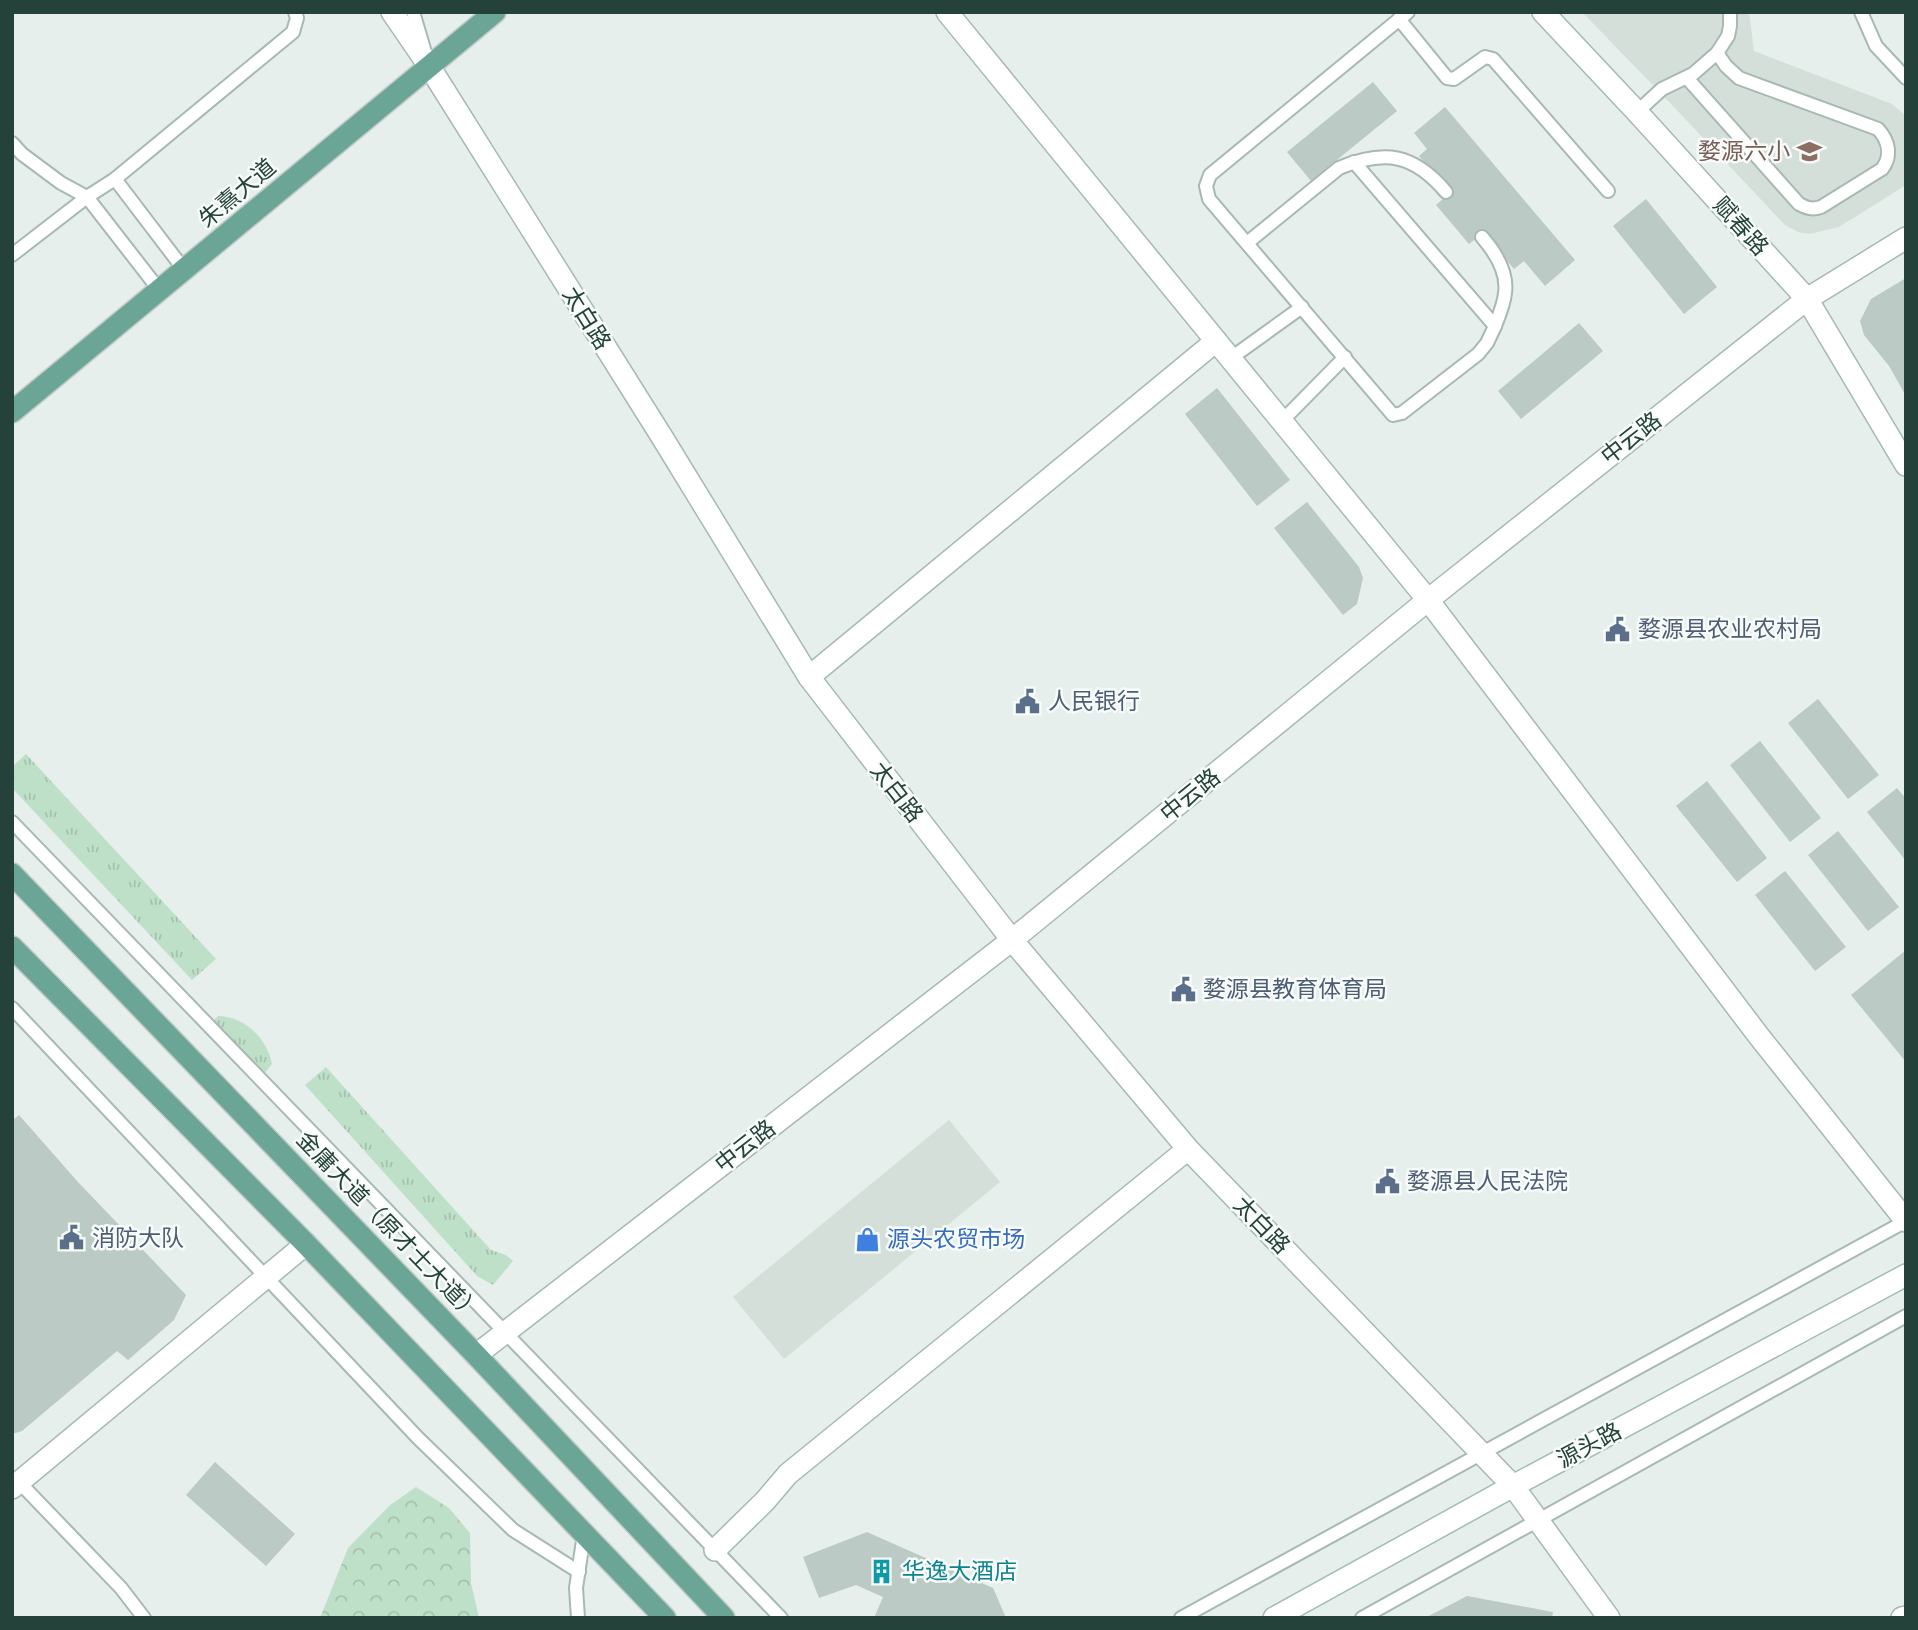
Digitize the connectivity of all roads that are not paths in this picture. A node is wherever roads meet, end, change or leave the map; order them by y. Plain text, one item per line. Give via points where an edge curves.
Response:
1 (295, 12) edge
2 (391, 12) edge
3 (413, 12) edge
4 (495, 12) edge
5 (947, 12) edge
6 (1543, 12) edge
7 (1730, 12) edge
8 (1861, 12) edge
9 (1404, 16) edge
10 (1717, 53) junction
11 (429, 66) junction
12 (1686, 78) junction
13 (1906, 78) edge
14 (1637, 112) junction
15 (12, 143) edge
16 (1354, 162) junction
17 (115, 178) junction
18 (1608, 191) dead end
19 (1446, 192) dead end
20 (87, 197) junction
21 (1482, 236) dead end
22 (1906, 238) edge
23 (1247, 243) junction
24 (12, 255) edge
25 (184, 271) junction
26 (160, 291) junction
27 (1807, 299) junction
28 (1302, 307) junction
29 (1495, 326) junction
30 (1216, 341) junction
31 (1345, 357) junction
32 (1231, 358) junction
33 (12, 412) edge
34 (1282, 421) junction
35 (1906, 465) edge
36 (1427, 600) junction
37 (809, 677) junction
38 (12, 822) edge
39 (12, 874) edge
40 (1012, 940) junction
41 (12, 947) edge
42 (12, 1008) edge
43 (1188, 1149) junction
44 (1906, 1221) edge
45 (306, 1244) junction
46 (1906, 1275) edge
47 (266, 1277) junction
48 (1906, 1316) edge
49 (505, 1332) junction
50 (476, 1355) junction
51 (1482, 1453) junction
52 (16, 1485) edge
53 (1513, 1486) junction
54 (1539, 1520) junction
55 (584, 1534) junction
56 (715, 1550) junction
57 (579, 1572) junction
58 (144, 1618) edge
59 (578, 1618) edge
60 (665, 1618) edge
61 (724, 1618) edge
62 (781, 1618) edge
63 (1181, 1618) edge
64 (1274, 1618) edge
65 (1362, 1618) edge
66 (1609, 1618) edge

1 - 17 lane via 293,33
2 - 11 street, 太白路
3 - 11 lane
4 - 11 main road, 朱熹大道
5 - 30 street
6 - 14 street, 赋春路
7 - 10 lane via 1728,36
8 - 13 lane via 1876,46
9 - 18 lane via 1447,78 1454,79 1485,57 1493,59
9 - 23 lane via 1210,175 1206,186 1209,199
10 - 12 lane
10 - 12 lane via 1739,78 1878,129 1887,141 1888,162 1821,207 1808,208 1799,204
11 - 25 main road, 朱熹大道
11 - 37 street, 太白路
12 - 14 lane via 1662,89
14 - 27 street, 赋春路
15 - 20 lane via 61,183
16 - 19 lane via 1381,156 1400,158 1422,169
16 - 23 lane via 1339,168
16 - 29 lane
17 - 20 lane
17 - 25 lane
20 - 24 lane
20 - 26 lane
21 - 29 lane via 1505,278
22 - 27 street, 中云路
23 - 28 lane
25 - 26 main road, 朱熹大道
26 - 33 main road, 朱熹大道
27 - 35 street, 赋春路
27 - 36 street, 中云路
28 - 31 lane
28 - 32 lane
29 - 31 lane via 1478,354 1402,413 1393,415
30 - 32 street
30 - 37 street
31 - 34 lane
32 - 34 street
34 - 36 street
36 - 40 street, 中云路
36 - 44 street via 1758,1035
37 - 40 street, 太白路
38 - 49 lane
39 - 50 main road, 金庸大道（原才士大道）
40 - 43 street, 太白路
40 - 49 street, 中云路
41 - 45 main road
42 - 47 lane
43 - 51 street, 太白路
43 - 56 street via 788,1474
44 - 51 lane
45 - 47 street
45 - 55 main road
46 - 53 street, 源头路
47 - 52 street
47 - 57 lane via 418,1438 513,1530
48 - 54 lane
49 - 50 street, 中云路
49 - 56 lane
50 - 61 main road, 金庸大道（原才士大道）
51 - 53 street, 太白路
51 - 63 lane
52 - 58 lane via 121,1588
53 - 54 street, 太白路
53 - 64 street, 源头路
54 - 65 lane
54 - 66 street, 太白路
55 - 57 lane
55 - 60 main road
56 - 62 lane
57 - 59 lane

